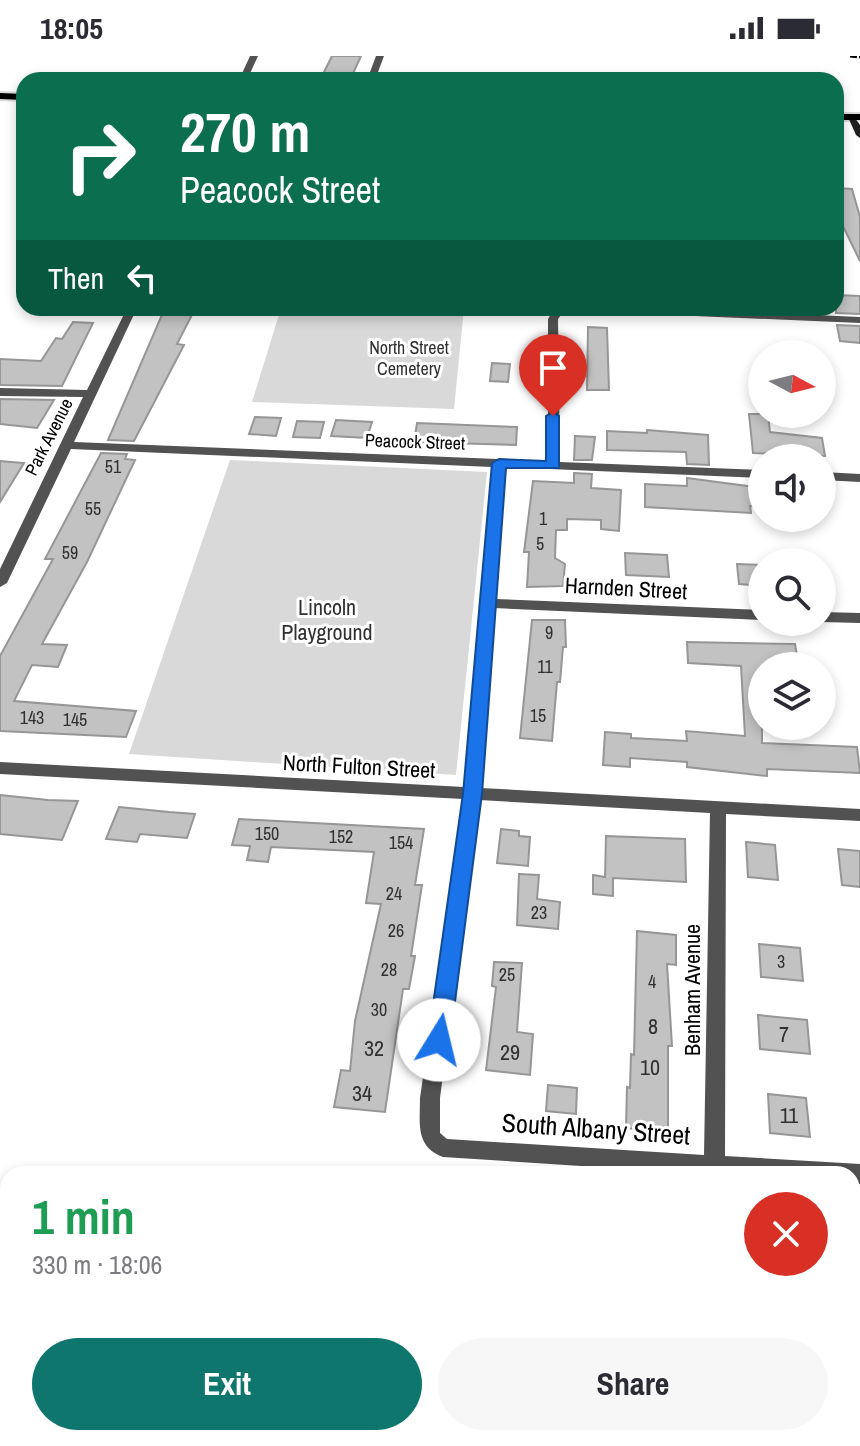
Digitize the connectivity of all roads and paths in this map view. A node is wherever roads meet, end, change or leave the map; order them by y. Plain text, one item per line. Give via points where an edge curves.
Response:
1 (856, 117) edge
2 (860, 135) edge
3 (128, 316) edge
4 (555, 316) edge
5 (766, 316) edge
6 (860, 320) edge
7 (0, 392) edge
8 (91, 394) junction
9 (66, 445) junction
10 (499, 463) junction
11 (554, 465) junction
12 (748, 473) edge
13 (836, 477) edge
14 (860, 478) edge
15 (0, 583) edge
16 (488, 603) junction
17 (748, 614) edge
18 (836, 617) edge
19 (860, 618) edge
20 (0, 768) edge
21 (472, 794) junction
22 (718, 807) junction
23 (860, 815) edge
24 (679, 1166) edge
25 (714, 1166) edge

1 - 2 street
3 - 8 street, Park Avenue
4 - 11 street
5 - 6 street
7 - 8 street
8 - 9 street, Park Avenue
9 - 10 street, Peacock Street
9 - 15 street, Park Avenue
10 - 11 street, Peacock Street
10 - 16 street
11 - 12 street, Peacock Street
13 - 14 street
16 - 17 street, Harnden Street
16 - 21 street
18 - 19 street
20 - 21 street, North Fulton Street
21 - 22 street, North Fulton Street
21 - 24 street, South Albany Street via 430,1098 430,1137 435,1145
22 - 23 street, North Fulton Street
22 - 25 street, Benham Avenue

